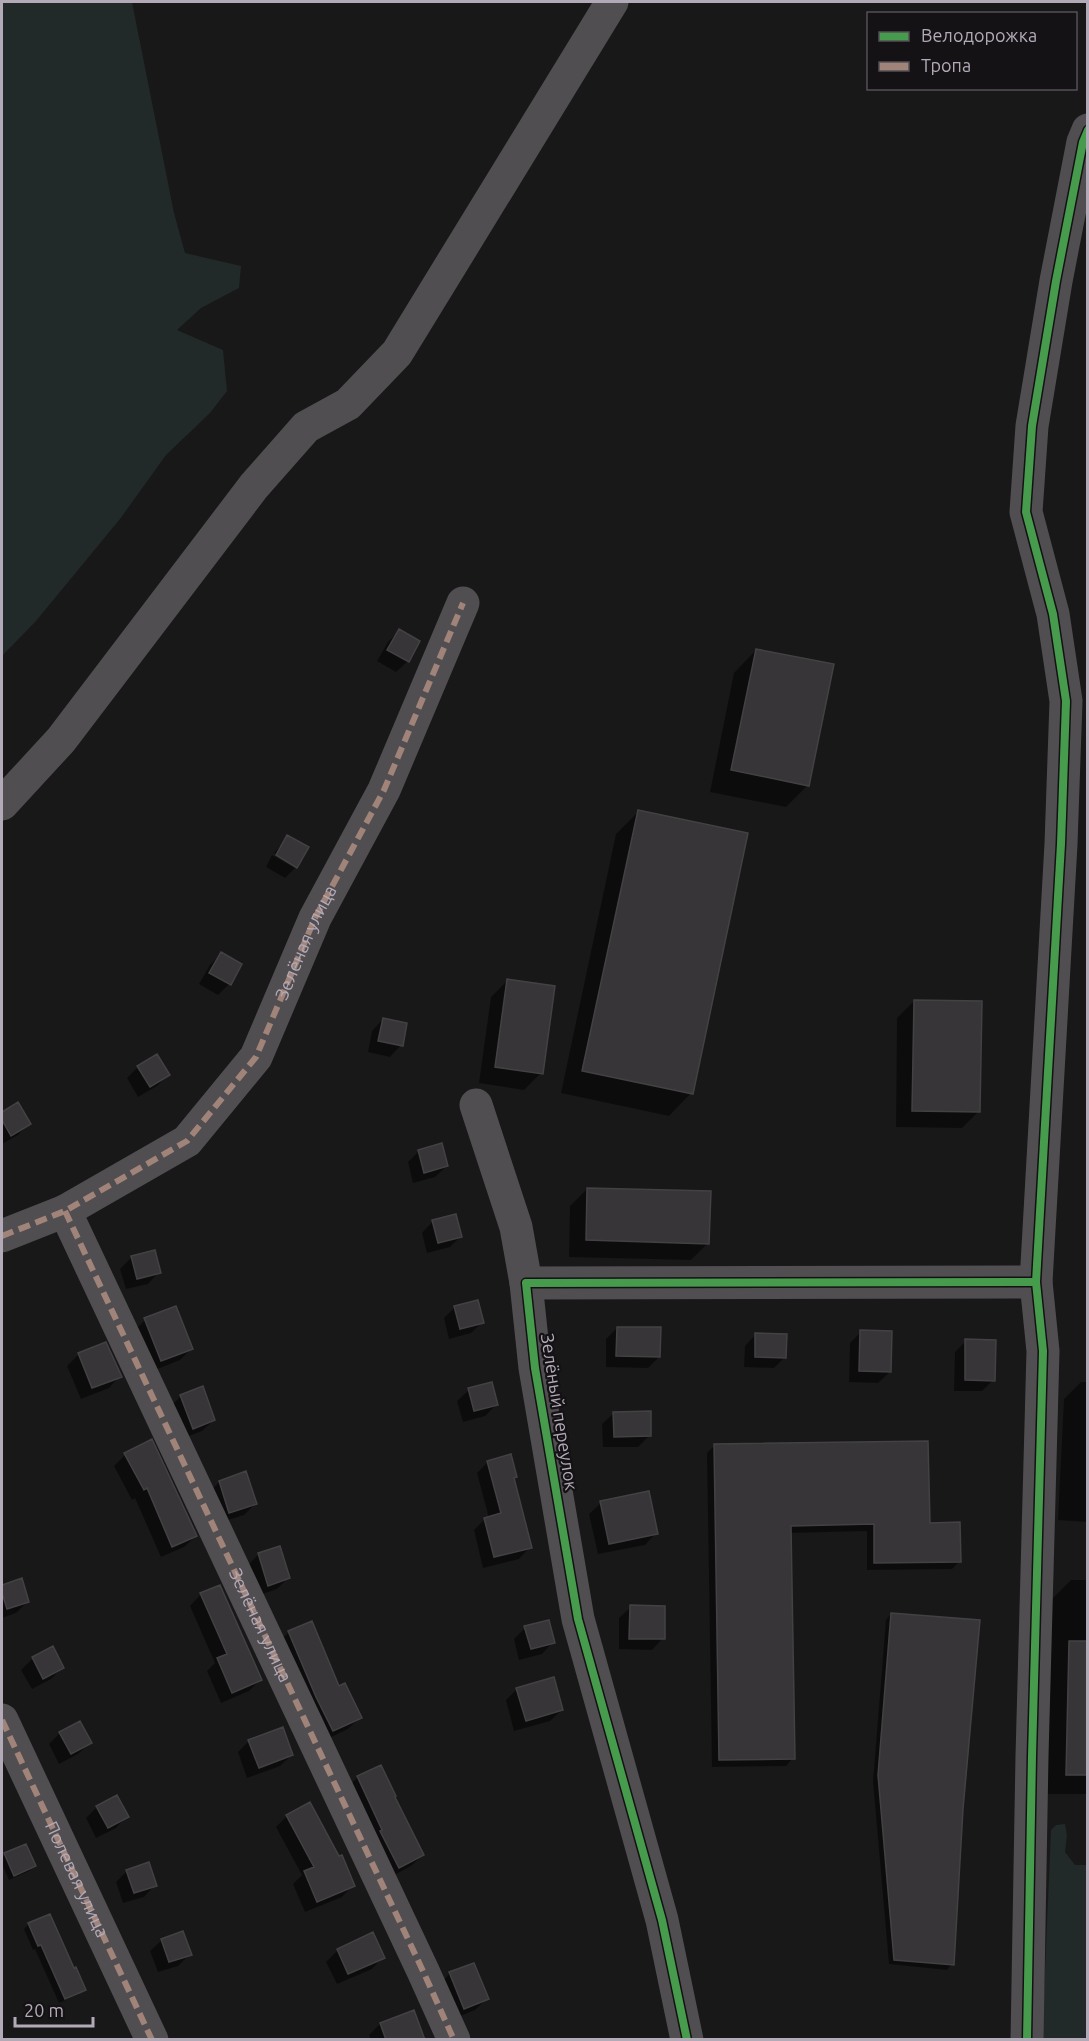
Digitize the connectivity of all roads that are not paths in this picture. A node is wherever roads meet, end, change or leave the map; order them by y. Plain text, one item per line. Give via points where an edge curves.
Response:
1 (612, 2) edge
2 (1088, 130) edge
3 (463, 603) dead end
4 (2, 804) edge
5 (476, 1105) dead end
6 (65, 1211) junction
7 (2, 1236) edge
8 (1036, 1282) junction
9 (526, 1283) junction
10 (2, 1720) edge
11 (152, 2040) edge
12 (454, 2040) edge
13 (687, 2040) edge
14 (1027, 2040) edge

1 - 4 street via 397,353 348,404 306,427 254,486 61,740
2 - 8 street via 1056,281 1032,426 1026,512 1053,614 1066,701
3 - 6 street, Зелёная улица via 384,790 315,918 255,1058 187,1141
5 - 9 street, Зелёный переулок via 516,1227
6 - 7 street, Зелёная улица
6 - 12 street, Зелёная улица
8 - 9 street
8 - 14 street via 1043,1351
9 - 13 street, Зелёный переулок via 535,1368 578,1619 662,1920
10 - 11 street, Полевая улица

